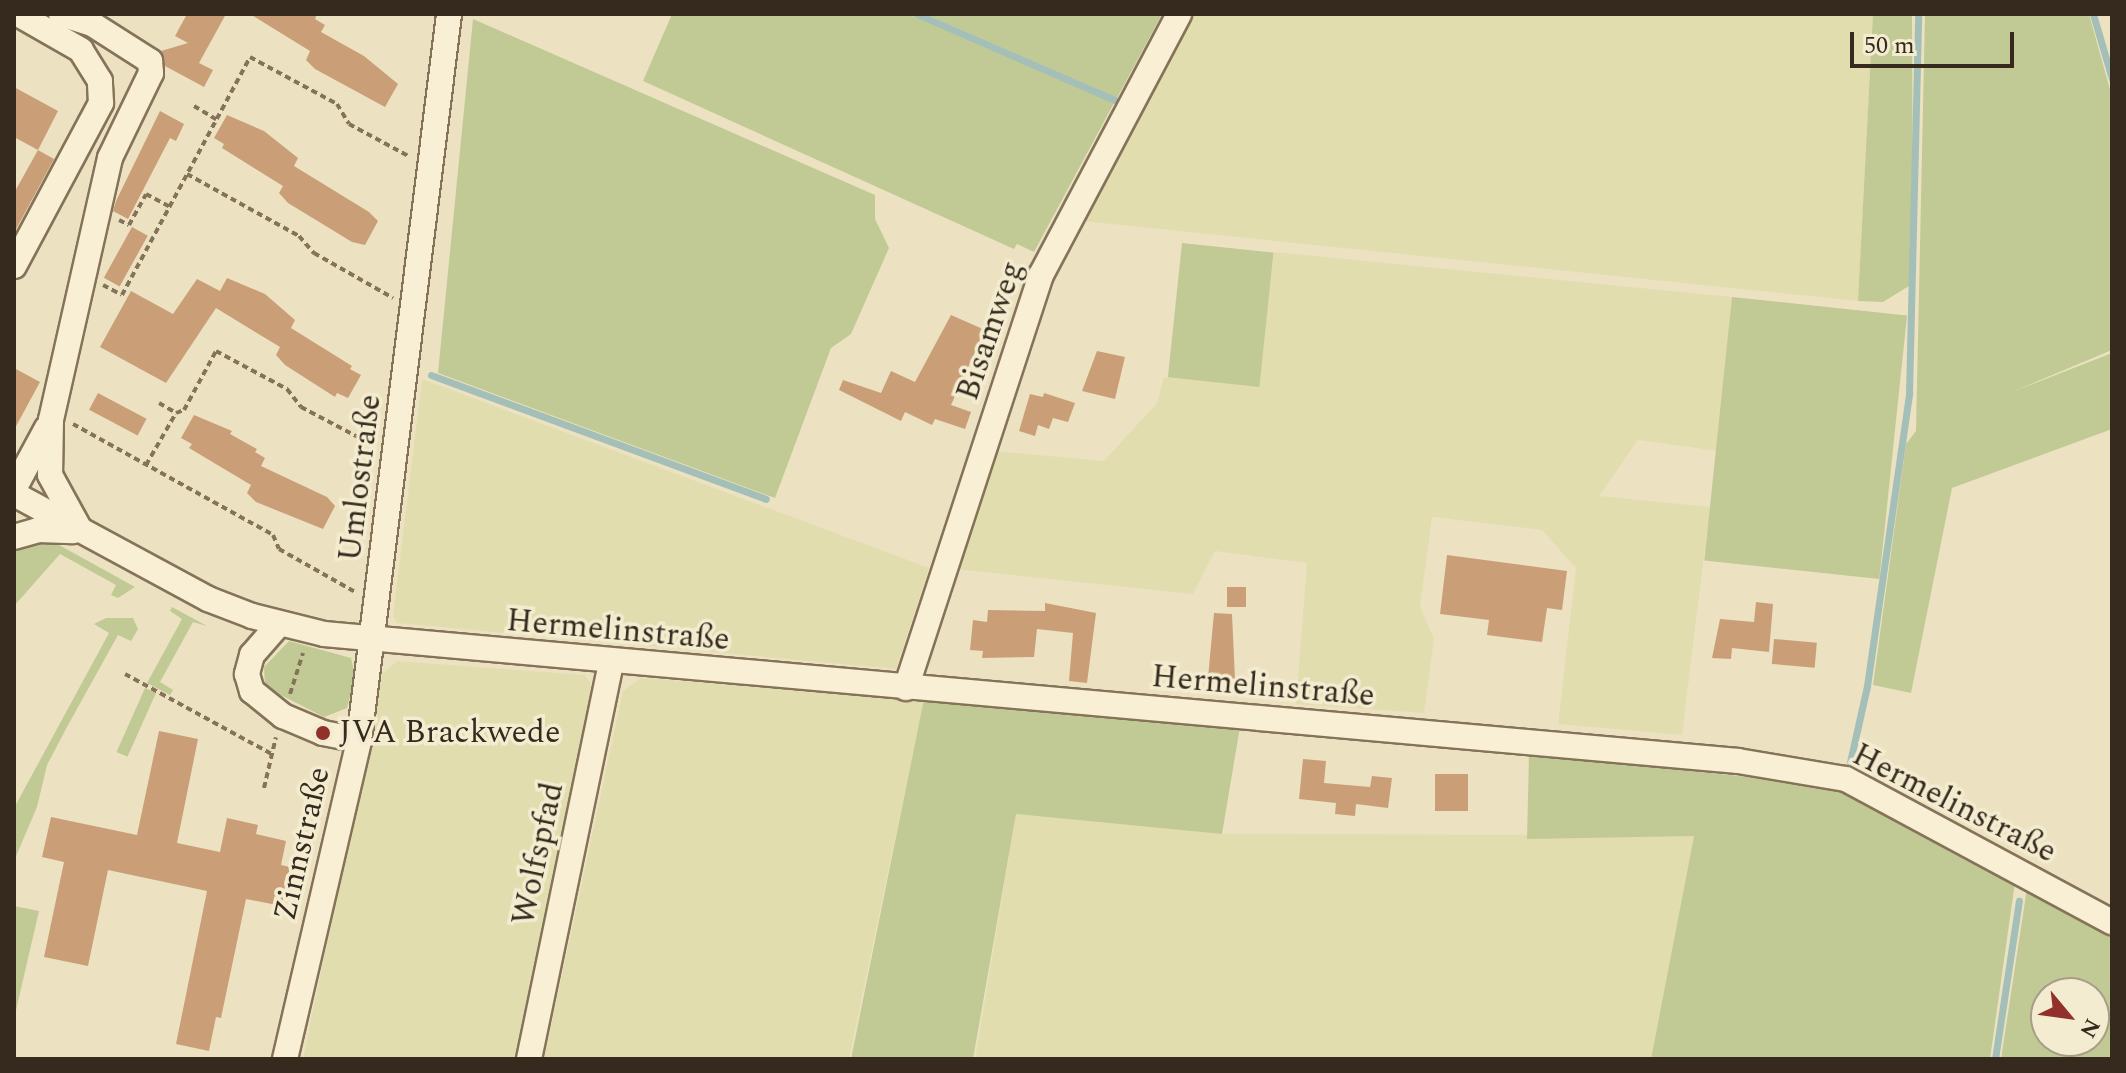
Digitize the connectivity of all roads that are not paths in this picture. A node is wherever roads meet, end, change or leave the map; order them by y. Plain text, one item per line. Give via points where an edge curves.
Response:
1 (18, 14) edge
2 (61, 14) edge
3 (449, 14) edge
4 (1179, 14) edge
5 (14, 266) edge
6 (51, 420) junction
7 (14, 492) edge
8 (83, 533) junction
9 (14, 537) edge
10 (279, 624) junction
11 (373, 641) junction
12 (611, 663) junction
13 (906, 688) junction
14 (359, 740) junction
15 (2112, 922) edge
16 (285, 1059) edge
17 (529, 1059) edge

1 - 5 street via 81,50 100,81 101,103
2 - 6 street via 92,24 150,61 151,73 115,142
3 - 11 street, Umlostraße
4 - 13 street, Bisamweg via 1041,275
6 - 7 street
6 - 8 street via 50,475 66,512
7 - 8 street
8 - 9 street via 62,528
8 - 10 street via 187,589
10 - 11 street
10 - 14 street via 252,655 247,674 252,691 283,716 323,733
11 - 12 street, Hermelinstraße
11 - 14 street, Zinnstraße
12 - 13 street, Hermelinstraße
12 - 17 street, Wolfspfad
13 - 15 street, Hermelinstraße via 1738,761 1846,779
14 - 16 street, Zinnstraße

